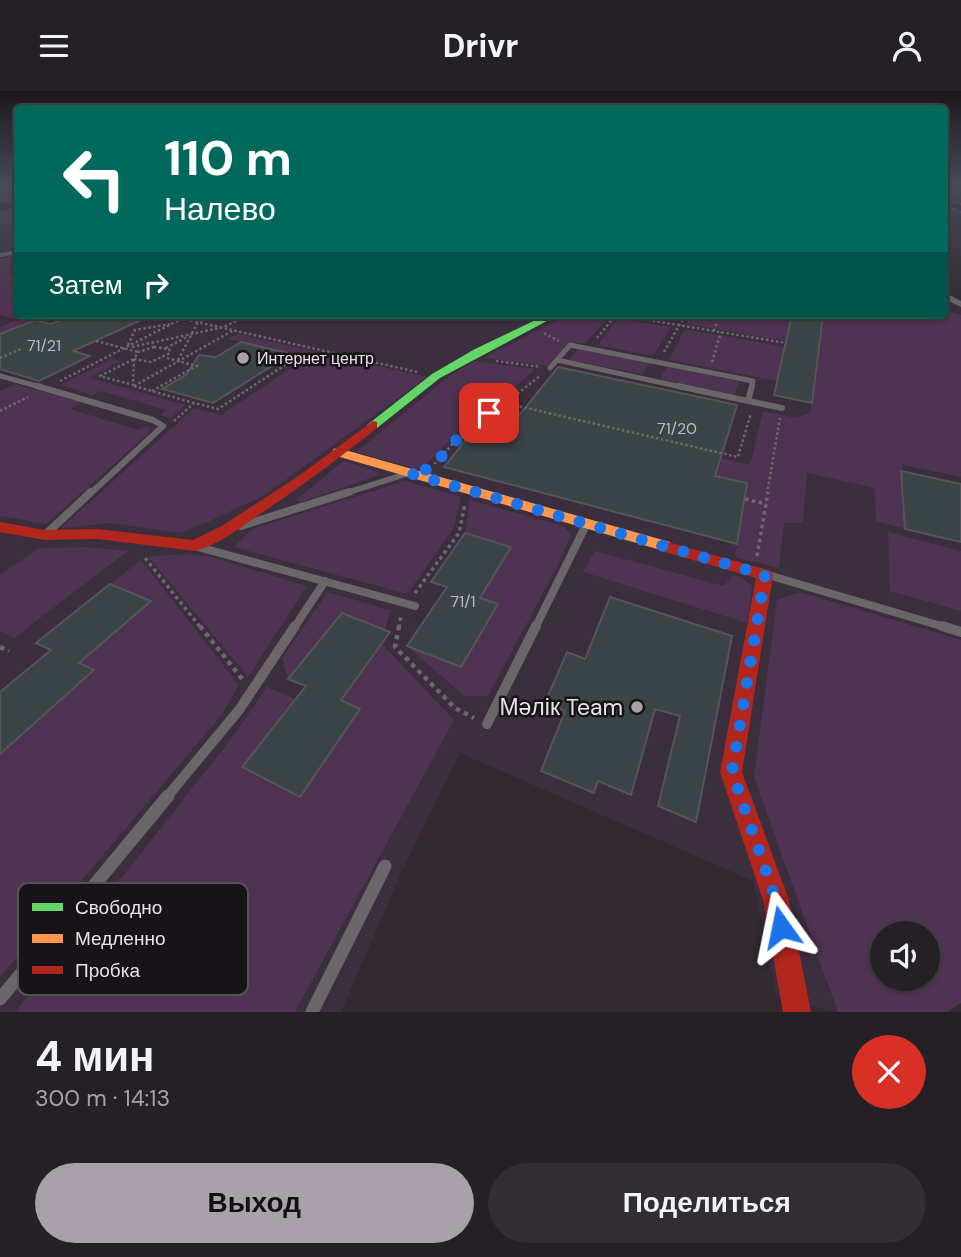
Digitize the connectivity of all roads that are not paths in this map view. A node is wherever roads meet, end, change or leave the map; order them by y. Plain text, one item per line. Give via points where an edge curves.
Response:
1 (545, 319) edge
2 (557, 360) junction
3 (658, 363) junction
4 (550, 368) road end
5 (0, 376) edge
6 (649, 380) junction
7 (751, 402) junction
8 (782, 408) road end
9 (338, 452) junction
10 (409, 473) junction
11 (586, 525) junction
12 (0, 527) edge
13 (225, 531) junction
14 (45, 535) junction
15 (195, 546) junction
16 (760, 573) junction
17 (325, 581) junction
18 (409, 604) road end
19 (961, 632) edge
20 (487, 725) road end
21 (386, 866) dead end
22 (96, 883) edge
23 (18, 977) edge
24 (0, 999) edge
25 (312, 1012) edge
26 (797, 1012) edge

1 - 9 street via 436,376
2 - 3 lane via 570,345
2 - 4 lane
2 - 6 lane
3 - 6 lane
3 - 7 lane via 753,381
5 - 14 lane via 163,426
6 - 7 lane
7 - 8 lane
9 - 10 street
9 - 13 street
10 - 11 street
10 - 13 lane
11 - 16 street
11 - 20 lane
12 - 14 street
13 - 15 street
14 - 15 street via 97,534
15 - 17 lane
16 - 19 lane
16 - 26 street via 732,772 776,900
17 - 18 lane
17 - 22 lane via 239,710
21 - 25 lane
23 - 24 lane

